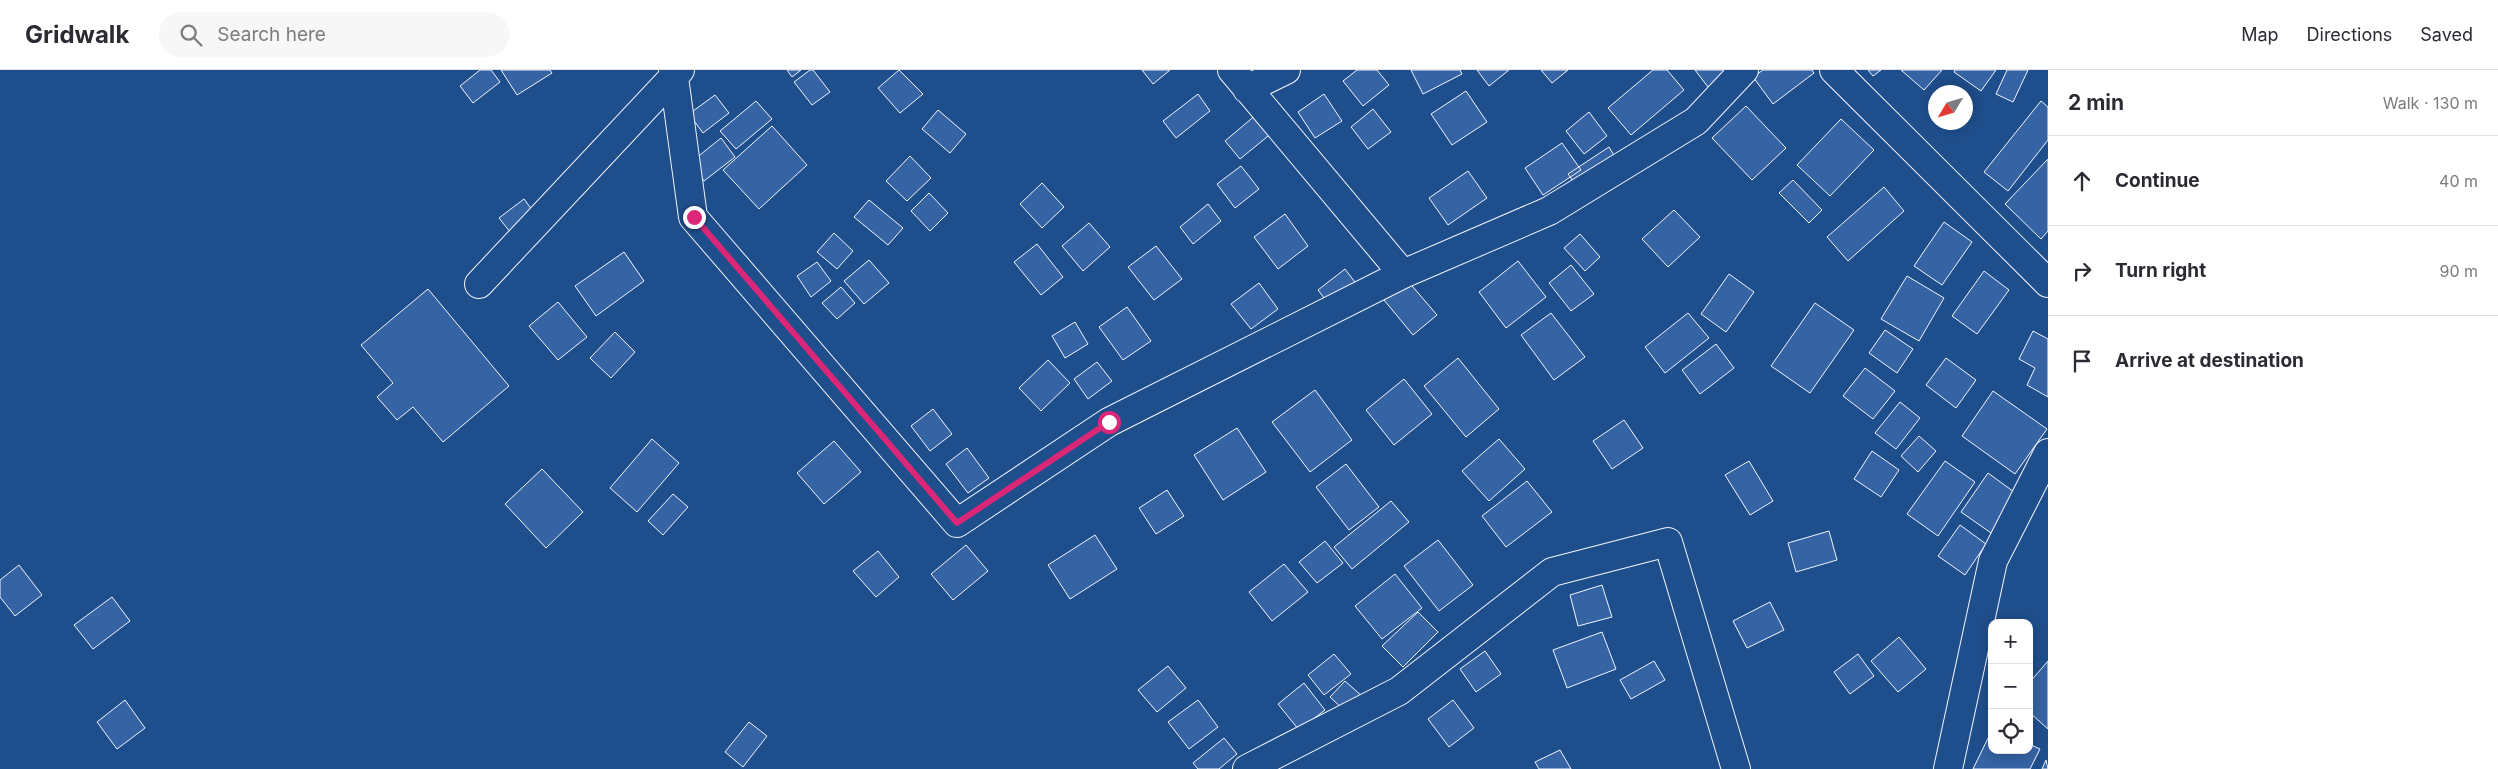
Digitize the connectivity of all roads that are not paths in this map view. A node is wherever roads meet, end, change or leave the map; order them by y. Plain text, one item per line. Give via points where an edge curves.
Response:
1 (1286, 70) edge
2 (1744, 70) edge
3 (1834, 70) edge
4 (676, 72) edge
5 (1239, 79) edge
6 (1403, 274) junction
7 (2048, 283) edge
8 (479, 284) dead end
9 (2048, 453) edge
10 (1247, 769) edge
11 (1736, 769) edge
12 (1948, 769) edge

1 - 5 street
2 - 6 street via 1696,121 1549,211
3 - 7 street
4 - 6 street via 694,217 957,523 1109,422
4 - 8 street
5 - 6 street
9 - 12 street via 1993,561
10 - 11 street via 1399,691 1552,572 1668,542

